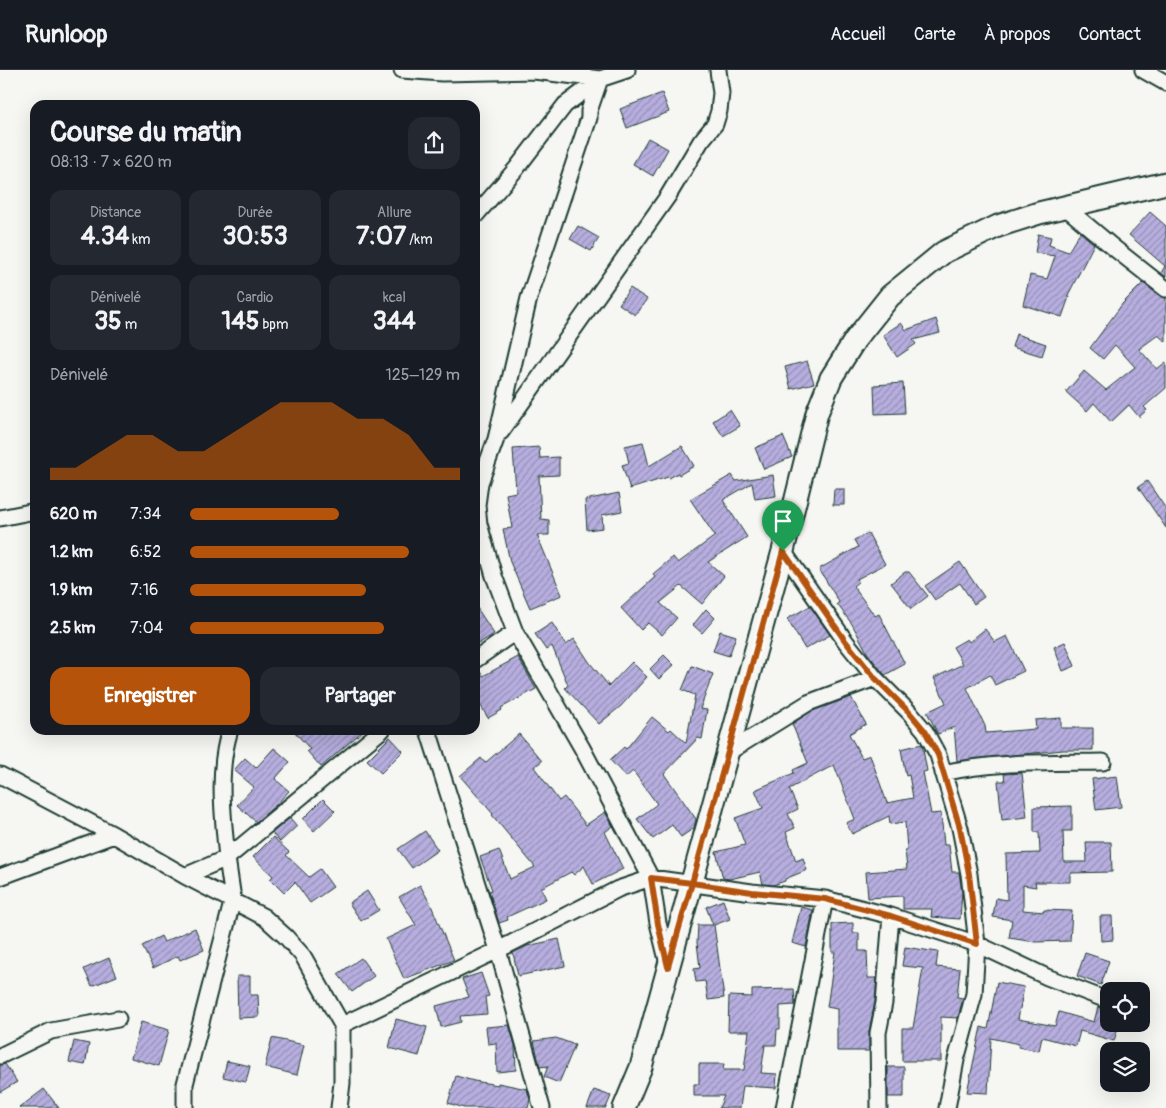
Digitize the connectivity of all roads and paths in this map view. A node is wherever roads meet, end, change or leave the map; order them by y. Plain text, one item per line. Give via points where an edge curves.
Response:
1 (402, 70) edge
2 (625, 70) edge
3 (718, 70) edge
4 (1143, 70) edge
5 (600, 80) junction
6 (1166, 84) edge
7 (1166, 183) edge
8 (1065, 207) junction
9 (480, 210) edge
10 (1166, 289) edge
11 (496, 440) junction
12 (480, 483) edge
13 (30, 511) edge
14 (0, 518) edge
15 (480, 527) edge
16 (783, 551) junction
17 (515, 632) junction
18 (480, 656) edge
19 (875, 678) junction
20 (229, 735) edge
21 (376, 735) edge
22 (430, 735) edge
23 (727, 753) junction
24 (1103, 762) dead end
25 (943, 773) junction
26 (0, 775) edge
27 (114, 834) junction
28 (227, 858) junction
29 (185, 876) junction
30 (0, 877) edge
31 (651, 878) junction
32 (692, 883) junction
33 (233, 899) junction
34 (825, 899) junction
35 (891, 916) junction
36 (977, 944) junction
37 (498, 950) junction
38 (668, 967) junction
39 (1100, 997) edge
40 (118, 1019) dead end
41 (342, 1026) junction
42 (0, 1056) edge
43 (185, 1108) edge
44 (339, 1108) edge
45 (542, 1108) edge
46 (624, 1108) edge
47 (784, 1108) edge
48 (879, 1108) edge
49 (947, 1108) edge

1 - 5 street via 442,74 534,71
2 - 5 street
3 - 11 street via 721,93 714,124 668,196
4 - 6 street
5 - 9 street via 565,105
5 - 11 street via 529,298
7 - 8 main road
8 - 10 street
8 - 16 main road via 998,226 944,252 890,296 855,340 831,378 816,414
11 - 12 street
13 - 14 street
15 - 17 street
16 - 19 street
16 - 23 main road
17 - 18 street
17 - 31 street via 582,748
19 - 23 street via 808,703
19 - 25 street via 925,731
20 - 28 street via 223,784
21 - 28 street
22 - 37 street
23 - 32 main road
24 - 25 street via 995,764
25 - 36 street via 960,828
26 - 27 street
27 - 29 street
27 - 30 street
28 - 29 street
28 - 33 street
29 - 33 street
31 - 32 street
31 - 37 street via 618,889
31 - 38 street
32 - 34 street
32 - 38 main road
33 - 41 street via 264,917 303,956
33 - 43 street via 185,1084
34 - 35 street
34 - 47 street
35 - 36 street
35 - 48 street via 884,1003 878,1033
36 - 39 street
36 - 49 street via 974,994
37 - 41 street
37 - 45 street
38 - 46 main road via 641,1067
40 - 42 street via 51,1032
41 - 44 street

